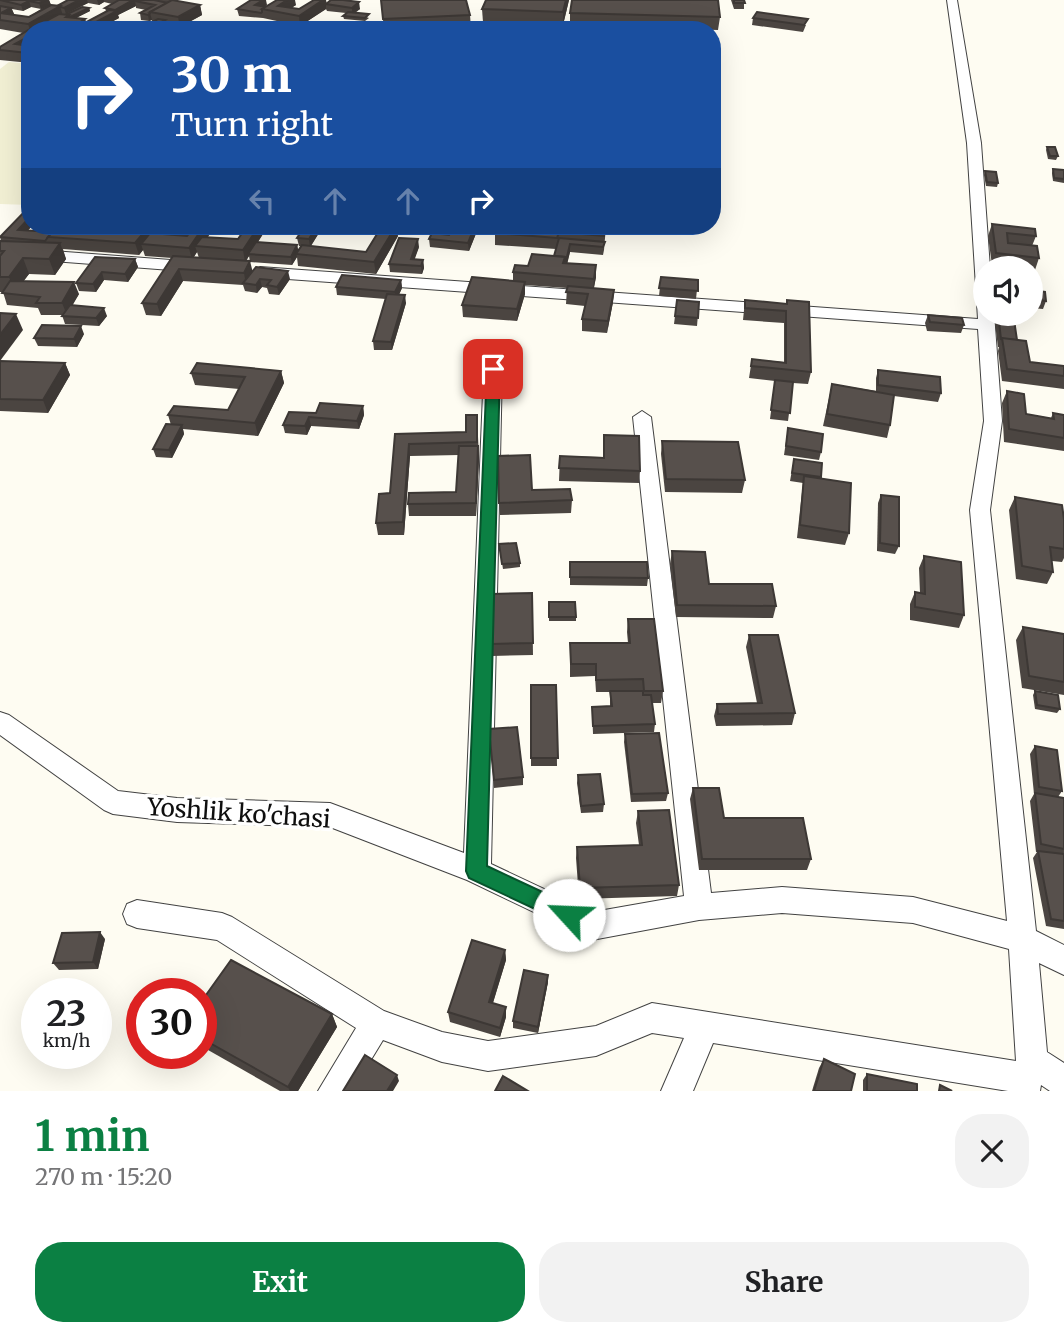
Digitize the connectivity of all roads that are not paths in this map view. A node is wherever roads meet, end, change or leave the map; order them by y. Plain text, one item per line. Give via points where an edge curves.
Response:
1 (952, 0) edge
2 (0, 252) edge
3 (981, 256) edge
4 (207, 268) edge
5 (247, 271) edge
6 (973, 324) edge
7 (985, 326) edge
8 (493, 369) dead end
9 (642, 417) dead end
10 (0, 722) edge
11 (477, 871) junction
12 (699, 907) junction
13 (137, 914) dead end
14 (1023, 939) junction
15 (1064, 961) edge
16 (376, 1023) junction
17 (705, 1027) junction
18 (1028, 1076) edge
19 (1064, 1082) edge
20 (334, 1091) edge
21 (677, 1091) edge

1 - 3 street via 974,143
2 - 4 street
5 - 6 street
7 - 14 street via 993,421 980,510
8 - 11 street
9 - 12 street
10 - 11 street, Yoshlik ko'chasi via 113,802 177,810 330,816
11 - 12 street, Yoshlik ko'chasi via 592,926
12 - 14 street, Yoshlik ko'chasi via 782,900 913,910
13 - 16 street via 222,927
14 - 15 street, Yoshlik ko'chasi
14 - 18 street
16 - 17 street via 488,1056 596,1041 652,1018
16 - 20 street
17 - 18 street
17 - 21 street
18 - 19 street

